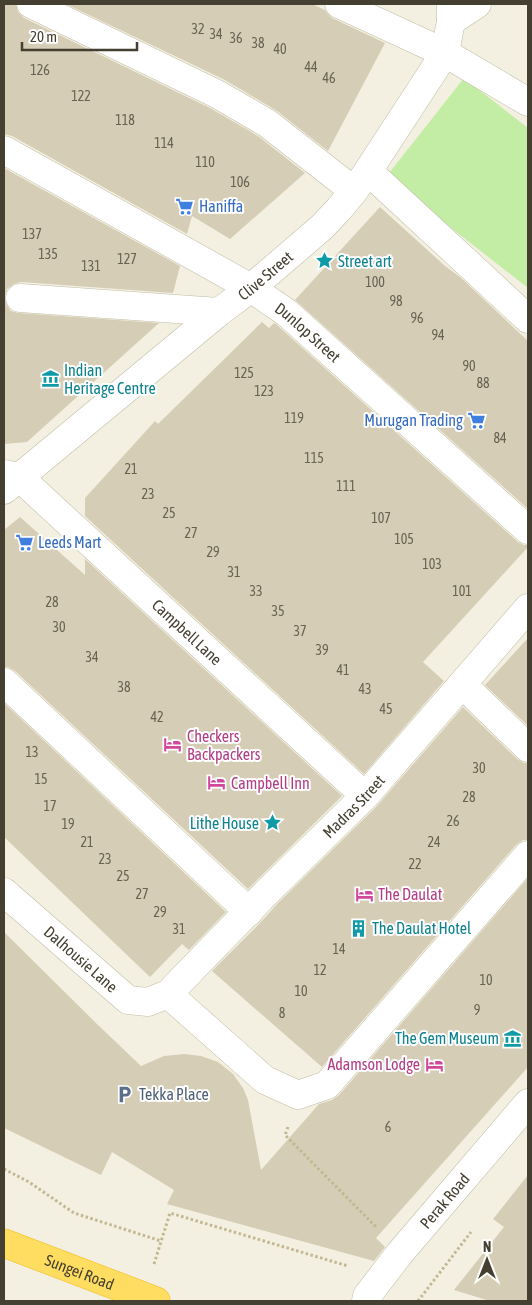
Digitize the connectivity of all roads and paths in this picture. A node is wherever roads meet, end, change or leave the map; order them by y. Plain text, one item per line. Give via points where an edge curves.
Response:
1 (31, 4) edge
2 (340, 4) edge
3 (477, 4) edge
4 (451, 12) edge
5 (445, 53) junction
6 (528, 102) edge
7 (4, 150) edge
8 (361, 181) junction
9 (251, 288) junction
10 (20, 298) dead end
11 (219, 312) junction
12 (528, 319) edge
13 (9, 480) edge
14 (528, 530) edge
15 (528, 608) edge
16 (4, 682) edge
17 (462, 684) junction
18 (528, 748) edge
19 (365, 796) junction
20 (528, 855) edge
21 (4, 892) edge
22 (249, 912) junction
23 (168, 994) junction
24 (298, 1096) junction
25 (528, 1103) edge
26 (4, 1169) edge
27 (471, 1232) dead end
28 (382, 1233) dead end
29 (161, 1241) junction
30 (4, 1243) edge
31 (382, 1276) junction
32 (150, 1299) edge
33 (366, 1301) edge
34 (418, 1301) edge

1 - 8 street via 217,94
2 - 5 street
3 - 4 street
4 - 5 street, Clive Street
5 - 6 street
5 - 8 street, Clive Street
7 - 9 street, Dunlop Street
8 - 9 street, Clive Street via 322,227
8 - 12 street
9 - 11 street, Clive Street
9 - 14 street, Dunlop Street via 287,313
10 - 11 street
11 - 13 street, Clive Street
13 - 19 street, Campbell Lane
15 - 17 street, Madras Street
16 - 22 street
17 - 18 street
17 - 19 street, Madras Street
19 - 22 street, Madras Street
20 - 24 street via 327,1085
21 - 23 street, Dalhousie Lane via 128,1000 148,1002
22 - 23 street, Madras Street
23 - 24 street via 265,1080
24 - 28 path via 285,1135
25 - 31 street, Perak Road
26 - 29 path via 74,1213
27 - 34 path
29 - 31 path via 170,1213
29 - 32 path
30 - 32 highway, Sungei Road
31 - 33 street, Perak Road

